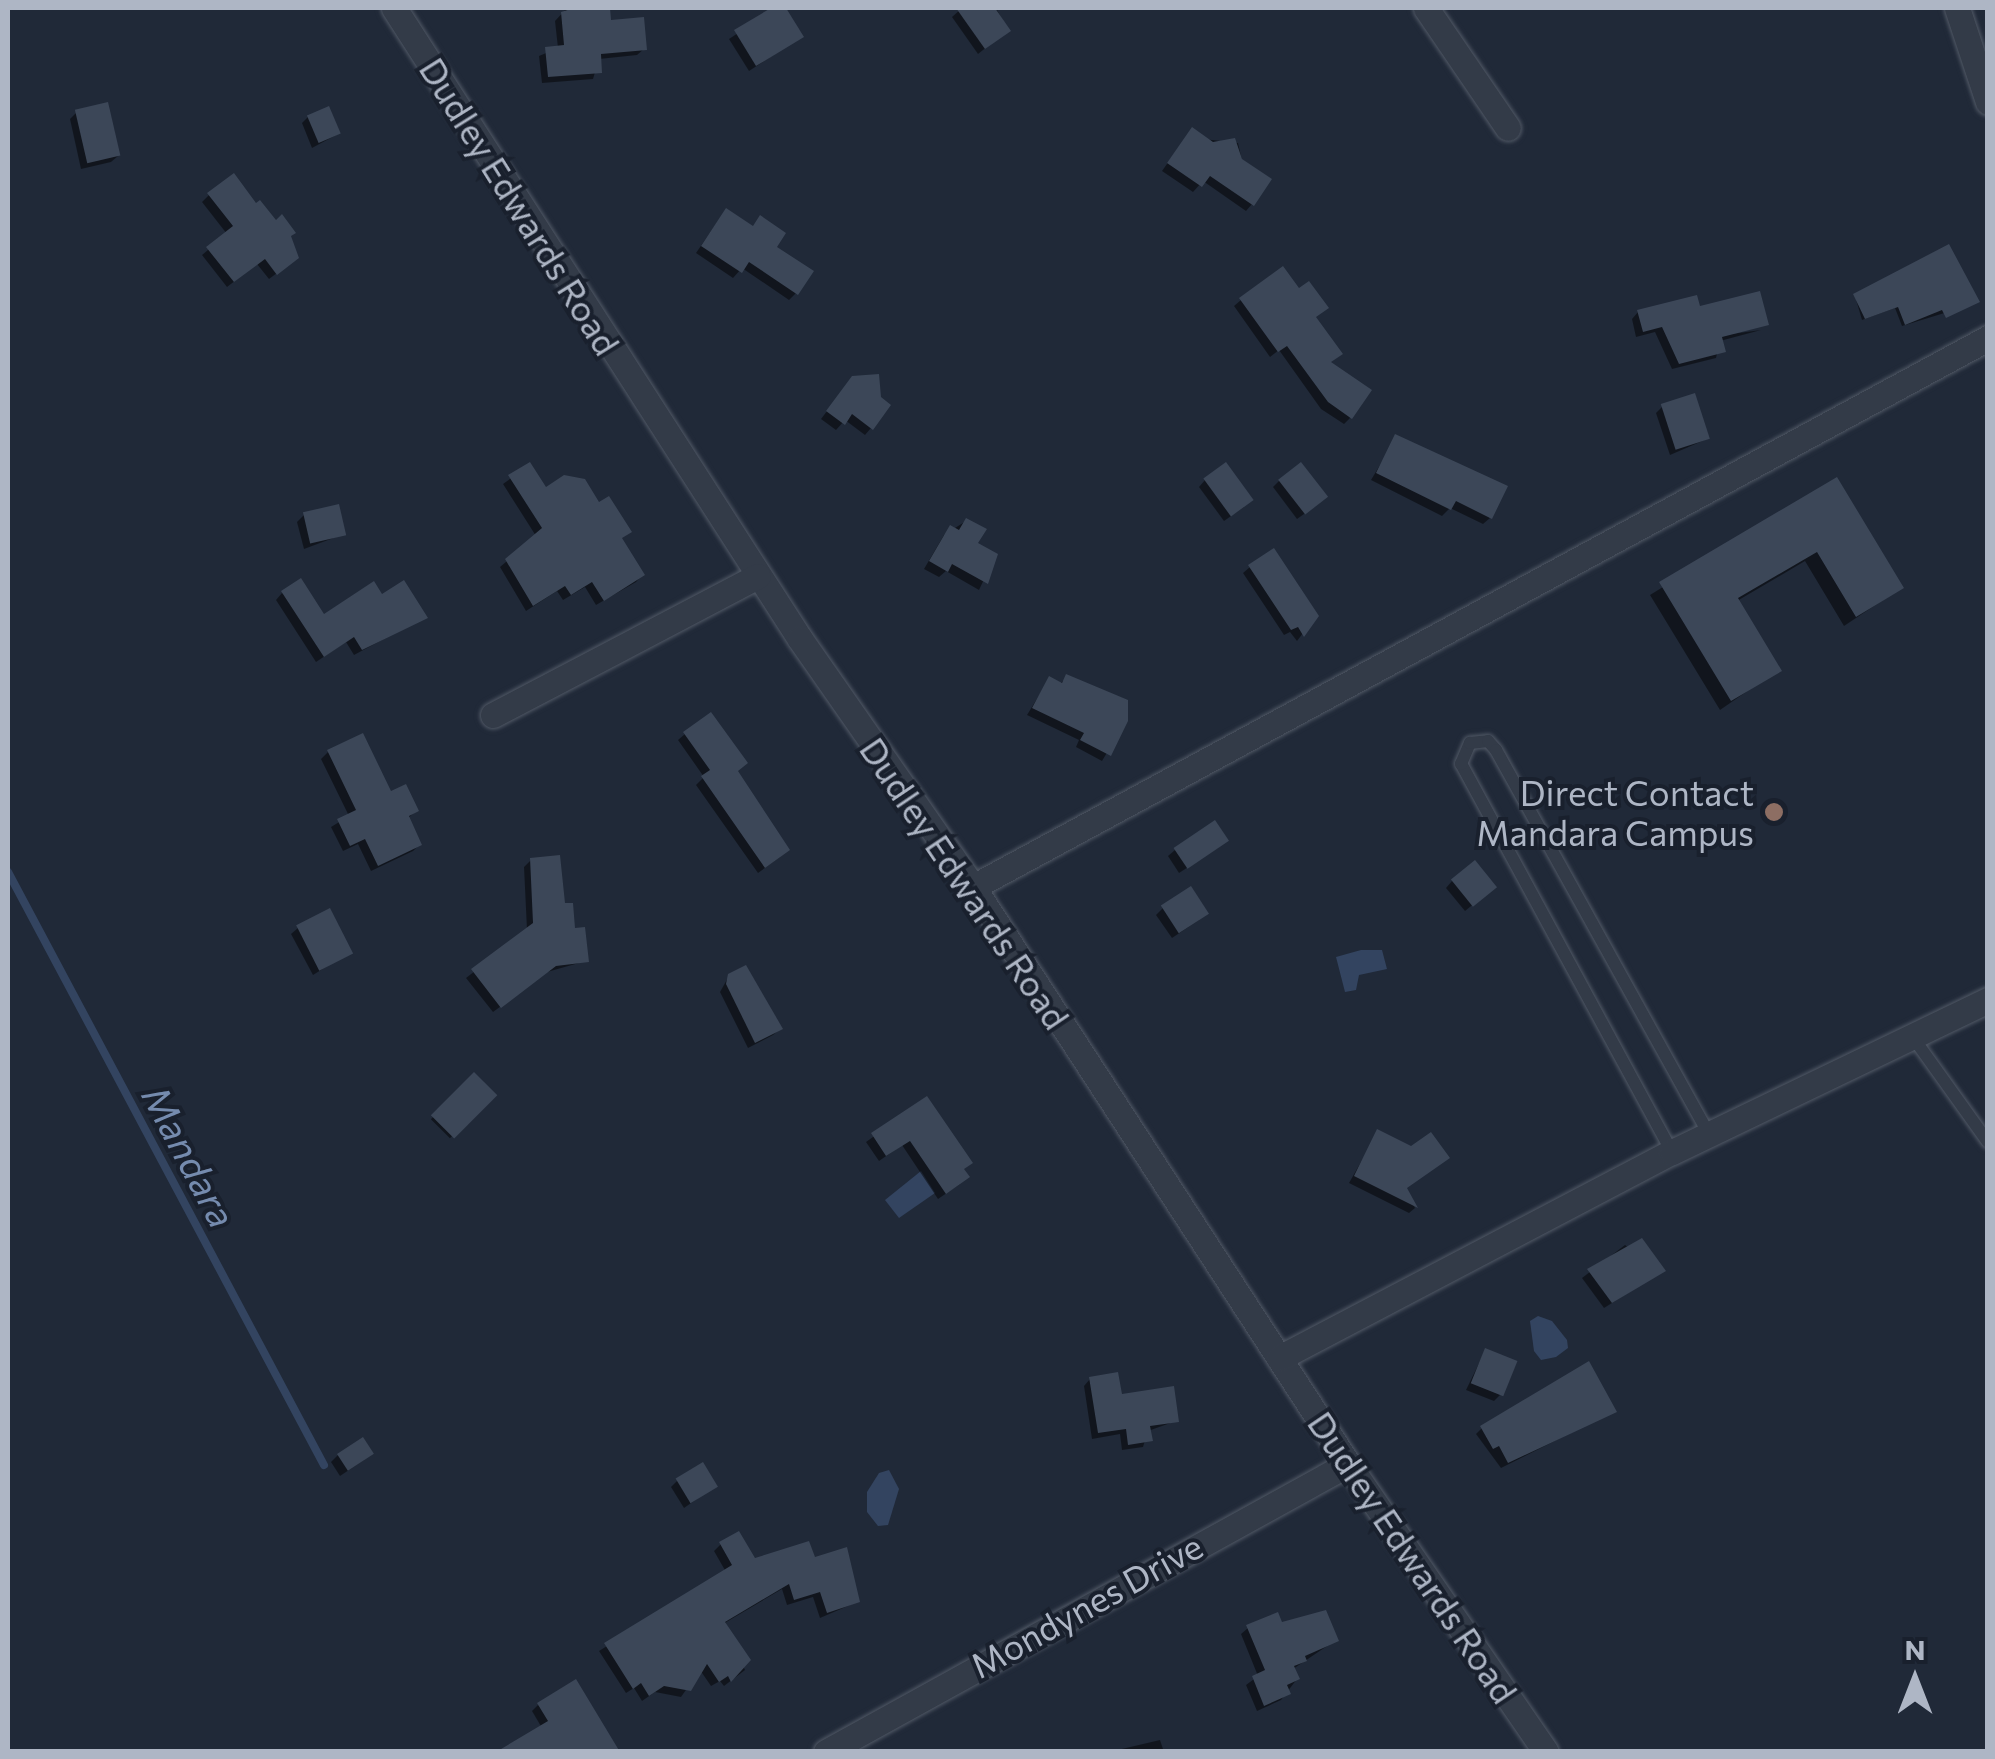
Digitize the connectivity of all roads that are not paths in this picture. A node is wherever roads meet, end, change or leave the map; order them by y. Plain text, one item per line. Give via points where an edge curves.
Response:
1 (394, 8) edge
2 (1426, 8) edge
3 (1958, 8) edge
4 (1988, 102) edge
5 (1508, 128) dead end
6 (1988, 338) edge
7 (758, 576) junction
8 (493, 715) dead end
9 (973, 887) junction
10 (1988, 1000) edge
11 (1912, 1036) junction
12 (1709, 1134) junction
13 (1988, 1142) edge
14 (1672, 1152) junction
15 (1279, 1358) junction
16 (1348, 1464) junction
17 (826, 1752) edge
18 (1546, 1752) edge

1 - 7 street, Dudley Edwards Road
2 - 5 street
3 - 4 street
6 - 9 street
7 - 8 street
7 - 9 street, Dudley Edwards Road
9 - 15 street, Dudley Edwards Road
10 - 11 street
11 - 12 street
11 - 13 lane
12 - 14 street
12 - 14 lane via 1496,750 1474,740 1461,764
14 - 15 street
15 - 16 street, Dudley Edwards Road
16 - 17 street, Mondynes Drive
16 - 18 street, Dudley Edwards Road

